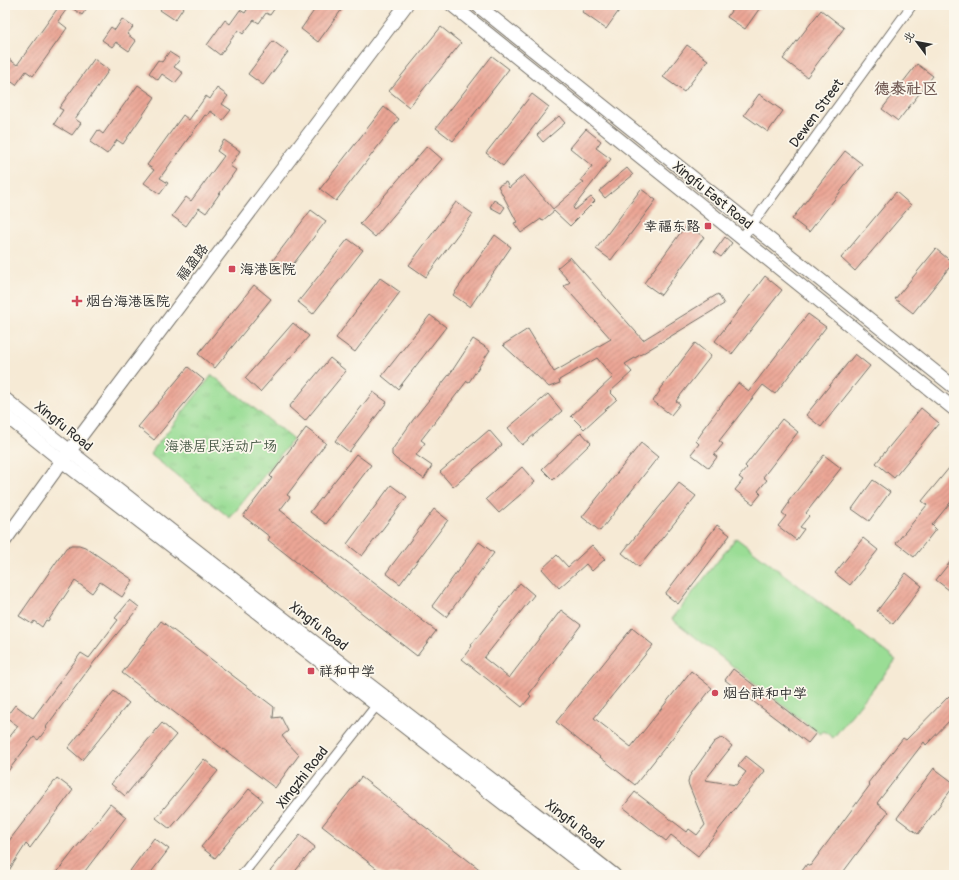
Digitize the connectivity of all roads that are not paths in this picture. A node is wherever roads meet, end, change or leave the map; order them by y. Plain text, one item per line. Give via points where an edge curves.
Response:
1 (406, 5) edge
2 (452, 5) edge
3 (477, 5) edge
4 (912, 5) edge
5 (752, 225) junction
6 (742, 238) junction
7 (954, 387) edge
8 (5, 399) edge
9 (954, 409) edge
10 (5, 415) edge
11 (66, 456) junction
12 (5, 540) edge
13 (380, 701) junction
14 (242, 875) edge
15 (596, 875) edge
16 (614, 875) edge

1 - 11 street, 福盈路
2 - 6 street, Xingfu East Road
3 - 5 street, Xingfu East Road
4 - 5 street, Dewen Street
5 - 6 street, Dewen Street
5 - 7 street, Xingfu East Road
6 - 9 street, Xingfu East Road
8 - 11 street, Xingfu Road
10 - 11 street, Xingfu Road
11 - 12 street, 福盈路
11 - 13 street, Xingfu Road
13 - 14 street, Xingzhi Road
13 - 15 street, Xingfu Road
13 - 16 street, Xingfu Road

